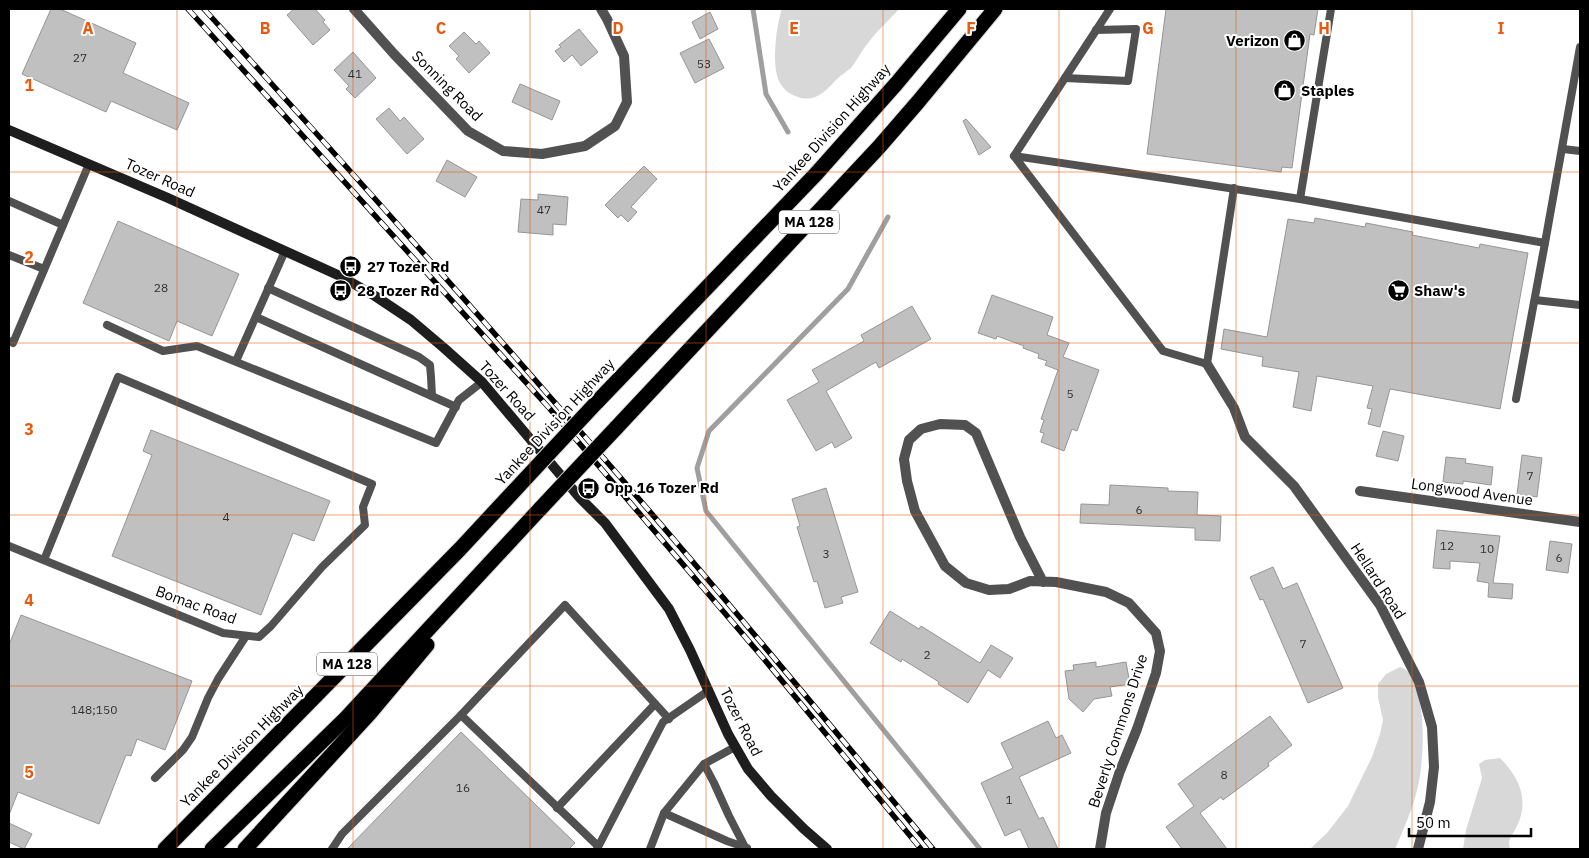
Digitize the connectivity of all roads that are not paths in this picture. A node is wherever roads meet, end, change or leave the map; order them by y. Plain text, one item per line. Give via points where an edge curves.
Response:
1 (354, 9) edge
2 (601, 9) edge
3 (959, 9) edge
4 (995, 9) edge
5 (1110, 9) edge
6 (1331, 9) edge
7 (1096, 30) junction
8 (1580, 47) edge
9 (1579, 60) edge
10 (1064, 78) junction
11 (9, 130) edge
12 (1563, 149) junction
13 (1580, 151) edge
14 (1014, 156) junction
15 (89, 164) junction
16 (1234, 188) junction
17 (1300, 199) junction
18 (9, 201) edge
19 (63, 225) junction
20 (1545, 243) junction
21 (285, 251) junction
22 (9, 255) edge
23 (44, 269) junction
24 (268, 288) junction
25 (1535, 300) junction
26 (1580, 305) edge
27 (256, 317) junction
28 (107, 325) dead end
29 (9, 341) edge
30 (236, 361) junction
31 (1207, 364) junction
32 (482, 382) junction
33 (432, 396) junction
34 (1516, 399) dead end
35 (456, 407) junction
36 (1360, 491) dead end
37 (540, 509) junction
38 (1580, 522) edge
39 (9, 546) edge
40 (44, 560) junction
41 (1043, 582) junction
42 (246, 636) junction
43 (708, 691) junction
44 (655, 704) junction
45 (461, 715) junction
46 (669, 719) junction
47 (735, 747) junction
48 (704, 764) junction
49 (155, 778) dead end
50 (557, 808) junction
51 (664, 813) junction
52 (727, 841) junction
53 (597, 848) edge
54 (165, 849) edge
55 (212, 849) edge
56 (245, 849) edge
57 (332, 849) edge
58 (650, 849) edge
59 (723, 849) edge
60 (746, 849) edge
61 (827, 849) edge
62 (1100, 849) edge
63 (1418, 849) edge

1 - 2 street, Sonning Road via 468,132 503,151 542,154 585,146 614,126 627,102 624,56
3 - 54 highway, Yankee Division Highway / MA 128, bridge via 816,174 453,556
4 - 37 highway, MA 128, bridge via 879,147
5 - 7 lane
6 - 17 lane
7 - 10 lane
7 - 10 lane via 1136,29 1128,81
8 - 9 lane
9 - 12 lane
10 - 14 lane
11 - 15 main road, Tozer Road
12 - 13 lane
12 - 20 lane
14 - 16 lane
14 - 31 lane via 1163,351
15 - 19 lane
15 - 21 main road, Tozer Road
16 - 17 lane
16 - 31 lane
17 - 20 lane
18 - 19 lane
19 - 23 lane
20 - 25 lane
21 - 24 lane
21 - 32 main road, Tozer Road via 375,296 411,320
22 - 23 lane
23 - 29 lane via 13,343
24 - 27 lane
24 - 33 lane via 419,357 430,365
25 - 26 lane
25 - 34 lane
27 - 30 lane
27 - 33 lane
28 - 30 lane via 163,351 197,346
30 - 35 lane via 436,443
31 - 63 street, Hellard Road via 1234,408 1246,437 1294,486 1380,605 1420,682 1432,727 1434,767 1430,802
32 - 35 lane via 459,400
32 - 43 main road, Tozer Road via 580,498 605,522 670,609
33 - 35 lane
36 - 38 street, Longwood Avenue
37 - 55 highway, MA 128 via 346,718
37 - 56 highway via 370,712
39 - 40 lane, Bomac Road
40 - 42 lane, Bomac Road via 223,633
40 - 42 lane, Bomac Road via 118,377 372,484 362,507 365,525 322,567 271,626 259,636
41 - 41 street, Beverly Commons Drive via 1030,581 1009,589 989,590 966,583 946,566 915,511 907,481 904,460 909,440 921,429 940,424 965,425 976,433 1020,537
41 - 62 street, Beverly Commons Drive via 1106,592 1129,603 1156,633 1160,651 1156,673 1106,814
42 - 49 lane via 208,698 192,737
43 - 46 lane
43 - 47 main road, Tozer Road
44 - 45 lane via 566,605
44 - 46 lane
44 - 50 lane
45 - 50 lane
45 - 57 lane via 342,834
46 - 53 lane via 663,722
47 - 48 lane
47 - 61 main road, Tozer Road via 748,769 771,796
48 - 51 lane
48 - 60 lane
50 - 53 lane
51 - 52 lane
51 - 58 lane
52 - 59 lane
52 - 60 lane

